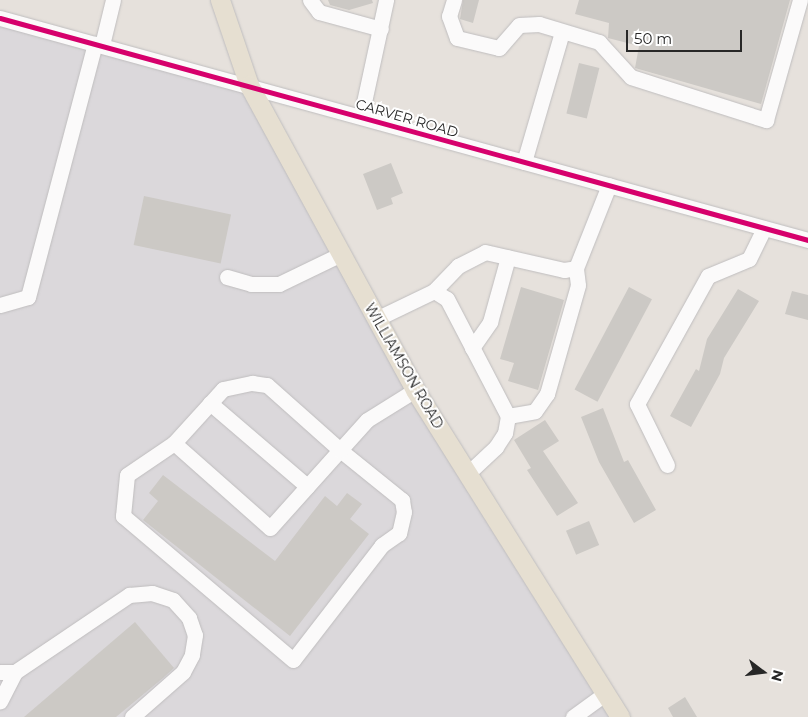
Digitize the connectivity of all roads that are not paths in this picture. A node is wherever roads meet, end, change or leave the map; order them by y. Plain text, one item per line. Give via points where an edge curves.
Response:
1 (113, 0) edge
2 (220, 0) edge
3 (310, 0) edge
4 (386, 0) edge
5 (454, 0) edge
6 (800, 0) edge
7 (0, 18) edge
8 (381, 29) junction
9 (562, 32) junction
10 (98, 44) junction
11 (249, 85) junction
12 (361, 116) junction
13 (524, 162) junction
14 (609, 185) junction
15 (764, 228) junction
16 (808, 240) edge
17 (341, 254) junction
18 (508, 257) junction
19 (576, 268) junction
20 (227, 277) dead end
21 (434, 291) junction
22 (0, 305) edge
23 (376, 319) junction
24 (472, 348) junction
25 (414, 390) junction
26 (210, 403) junction
27 (508, 416) junction
28 (174, 443) junction
29 (340, 450) junction
30 (667, 465) dead end
31 (468, 473) junction
32 (307, 486) junction
33 (7, 672) edge
34 (605, 694) junction
35 (0, 701) edge
36 (132, 717) edge
37 (573, 717) edge
38 (620, 717) edge

1 - 10 street
2 - 11 main road, WILLIAMSON ROAD
3 - 8 street via 319,12
4 - 8 street
5 - 9 street via 449,16 457,38 499,48 519,25 539,24
6 - 9 street via 766,120 631,77 599,42
7 - 10 street, CARVER ROAD
8 - 12 street
9 - 13 street
10 - 11 street, CARVER ROAD
10 - 22 street via 28,298
11 - 12 street, CARVER ROAD
11 - 17 main road, WILLIAMSON ROAD
12 - 13 street, CARVER ROAD
13 - 14 street, CARVER ROAD
14 - 15 street, CARVER ROAD
14 - 19 street
15 - 16 street, CARVER ROAD
15 - 30 street via 749,259 708,276 637,404
17 - 20 street via 279,284 251,284
17 - 23 main road, WILLIAMSON ROAD
18 - 19 street via 564,270
18 - 21 street via 485,252 474,256
18 - 24 street via 490,322
19 - 27 street via 578,285 547,394 535,411
21 - 23 street
21 - 24 street via 447,299
23 - 25 main road, WILLIAMSON ROAD
24 - 27 street
25 - 29 street via 367,420
25 - 31 main road, WILLIAMSON ROAD
26 - 28 street
26 - 29 street via 223,388 252,383 267,385
26 - 32 street
27 - 31 street via 505,433 496,447
28 - 29 street via 127,475 123,516 293,660 382,545 399,533 404,512 402,500
28 - 32 street via 270,528
29 - 32 street
31 - 34 main road, WILLIAMSON ROAD
33 - 35 street
33 - 36 street via 129,595 152,593 172,600 189,618 195,635 192,655 183,672
34 - 37 street
34 - 38 main road, WILLIAMSON ROAD

